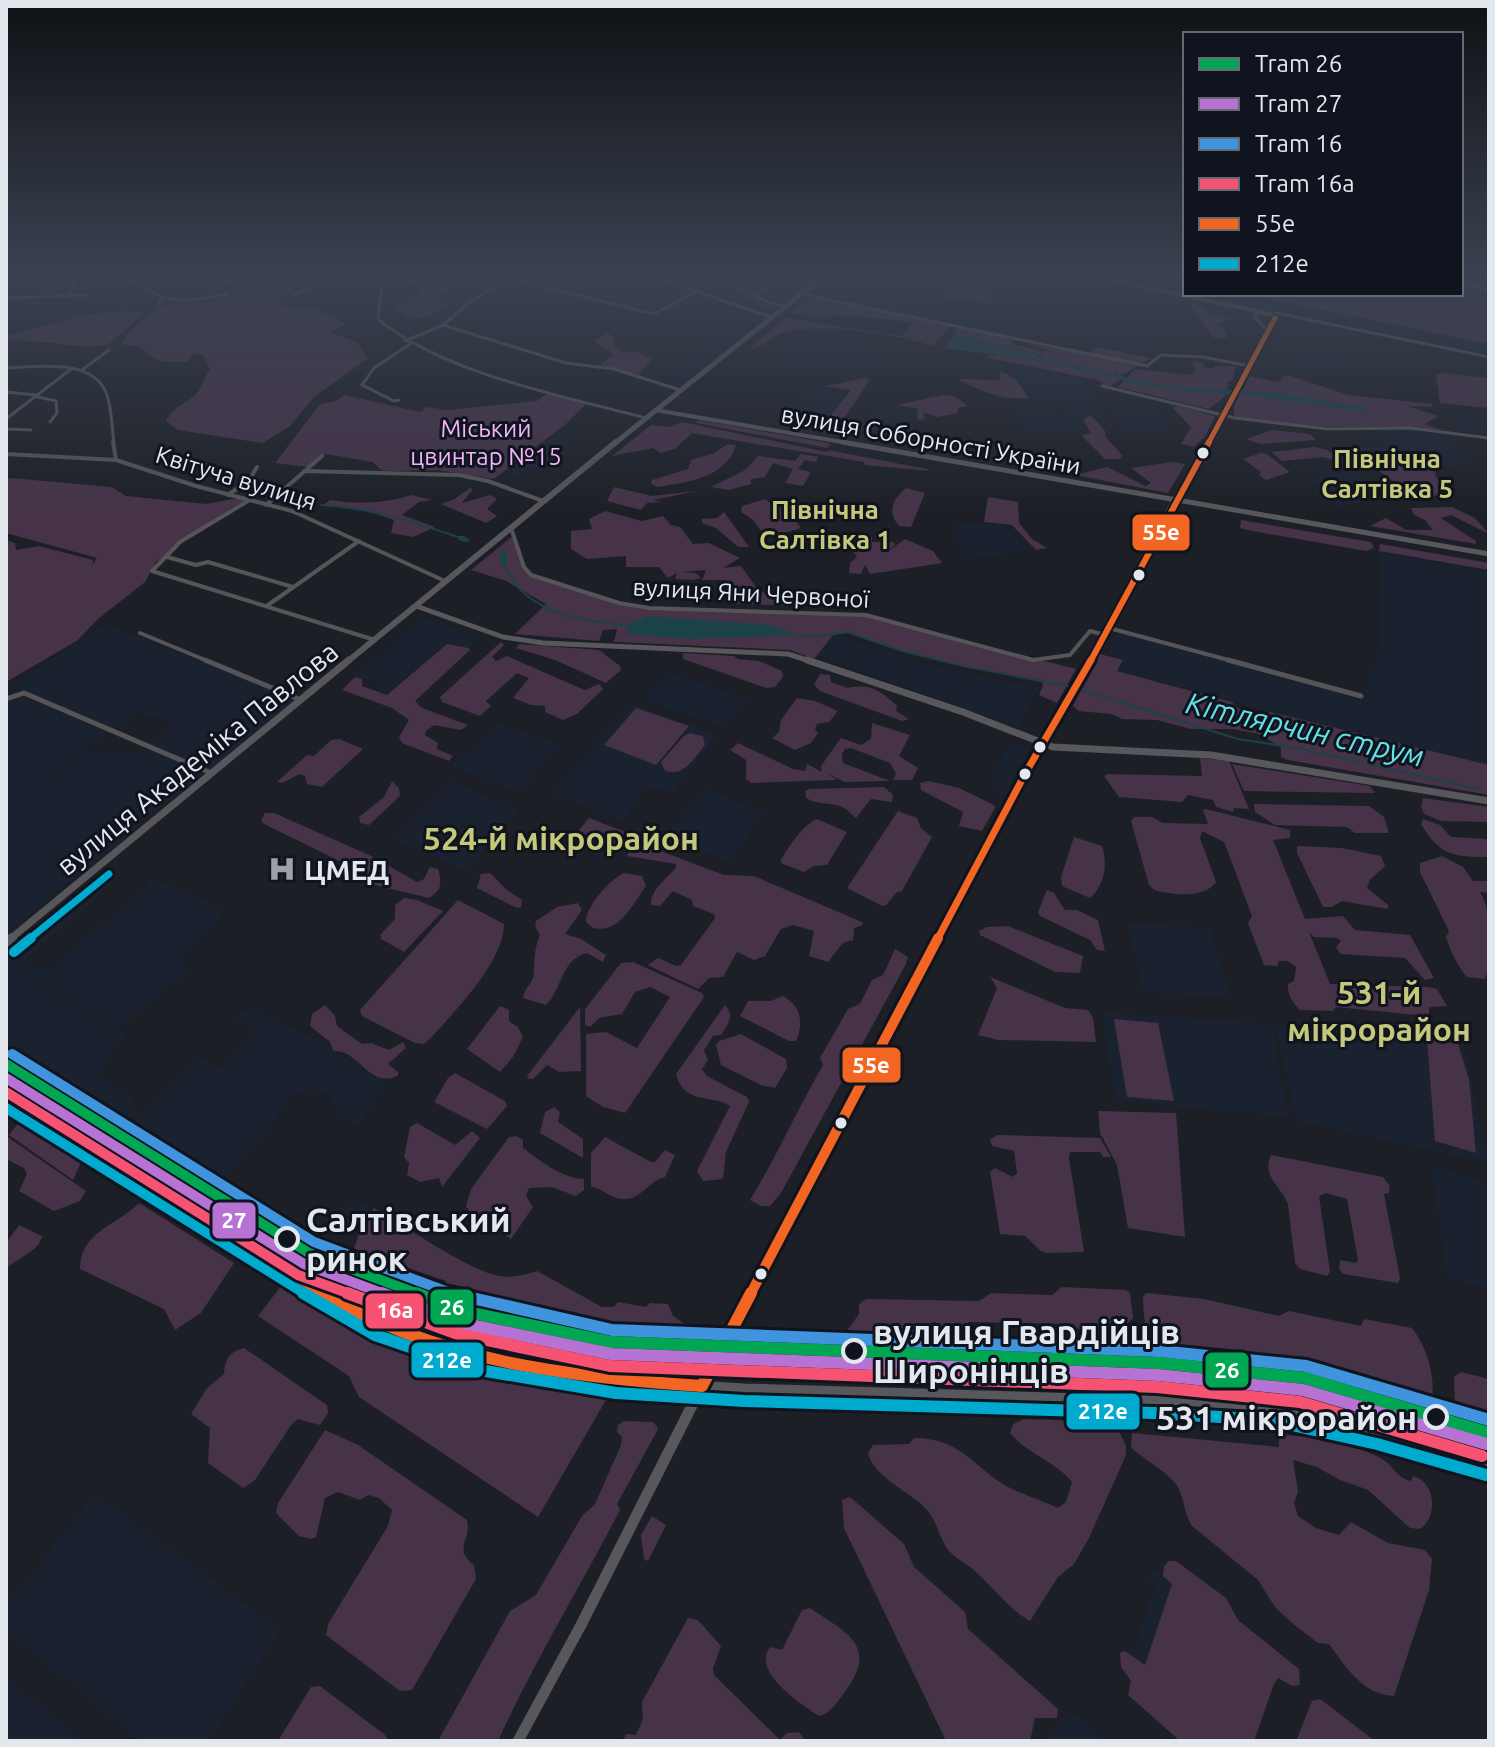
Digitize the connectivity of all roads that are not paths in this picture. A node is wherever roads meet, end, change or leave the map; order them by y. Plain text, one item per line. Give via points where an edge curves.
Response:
1 (103, 355) edge
2 (391, 355) edge
3 (443, 355) edge
4 (539, 355) edge
5 (724, 355) edge
6 (1092, 355) edge
7 (1254, 355) edge
8 (1249, 366) junction
9 (6, 368) edge
10 (71, 369) junction
11 (81, 371) junction
12 (1102, 386) dead end
13 (680, 390) junction
14 (6, 392) edge
15 (35, 396) junction
16 (399, 400) dead end
17 (6, 410) edge
18 (655, 410) junction
19 (17, 411) junction
20 (1222, 415) junction
21 (646, 418) junction
22 (6, 419) edge
23 (50, 422) dead end
24 (6, 429) edge
25 (31, 430) dead end
26 (1489, 438) edge
27 (6, 454) edge
28 (322, 456) dead end
29 (116, 460) junction
30 (257, 467) dead end
31 (304, 471) junction
32 (227, 495) junction
33 (248, 501) junction
34 (543, 501) junction
35 (1175, 501) junction
36 (265, 505) junction
37 (511, 527) junction
38 (359, 541) junction
39 (1489, 554) edge
40 (166, 557) junction
41 (445, 581) junction
42 (293, 587) junction
43 (267, 606) junction
44 (416, 606) junction
45 (1109, 628) junction
46 (140, 633) dead end
47 (1105, 635) junction
48 (375, 640) junction
49 (1361, 696) dead end
50 (6, 699) edge
51 (301, 700) junction
52 (1042, 744) junction
53 (212, 774) junction
54 (1489, 801) edge
55 (6, 943) edge
56 (6, 1094) edge
57 (702, 1386) junction
58 (1489, 1463) edge
59 (518, 1741) edge

1 - 11 street
2 - 16 street via 362,385
3 - 21 street
4 - 13 street via 614,369
5 - 13 main road, вулиця Академіка Павлова
6 - 8 street via 1147,366 1161,355
7 - 8 main road
8 - 20 main road
9 - 10 street
10 - 11 street
10 - 15 street
11 - 29 street via 105,389
12 - 20 street
13 - 18 main road, вулиця Академіка Павлова
14 - 15 street
15 - 19 street
15 - 23 street via 56,401 57,413
17 - 19 street
18 - 21 main road, вулиця Академіка Павлова
18 - 35 main road, вулиця Соборності України
19 - 22 street
20 - 26 street via 1315,428 1410,428
20 - 35 main road
21 - 34 main road, вулиця Академіка Павлова
24 - 25 street
27 - 29 street, Квітуча вулиця
28 - 31 street
29 - 32 street, Квітуча вулиця
30 - 32 street via 249,480
31 - 34 street via 478,477
31 - 36 street
32 - 33 street, Квітуча вулиця
33 - 36 street, Квітуча вулиця
33 - 40 street via 180,542
34 - 37 main road, вулиця Академіка Павлова
35 - 39 main road, вулиця Соборності України
35 - 45 main road
36 - 38 street, Квітуча вулиця via 292,511
37 - 41 main road, вулиця Академіка Павлова
37 - 47 street, вулиця Яни Червоної via 531,575 636,606 866,615 1033,660 1070,655 1090,631
38 - 41 street, Квітуча вулиця
38 - 42 street
40 - 42 street via 196,565 208,562
40 - 43 street via 152,571
41 - 44 main road, вулиця Академіка Павлова
42 - 43 street
43 - 48 street
44 - 48 main road, вулиця Академіка Павлова
44 - 52 main road via 503,637 543,643 788,654
45 - 47 main road
45 - 49 street
46 - 51 street
47 - 52 main road
48 - 51 main road, вулиця Академіка Павлова
50 - 53 street via 24,693
51 - 53 main road, вулиця Академіка Павлова
52 - 54 main road via 1211,755
52 - 57 main road
53 - 55 main road, вулиця Академіка Павлова
56 - 57 main road via 264,1257 394,1330 511,1364 617,1381
57 - 58 main road via 1272,1408
57 - 59 main road

